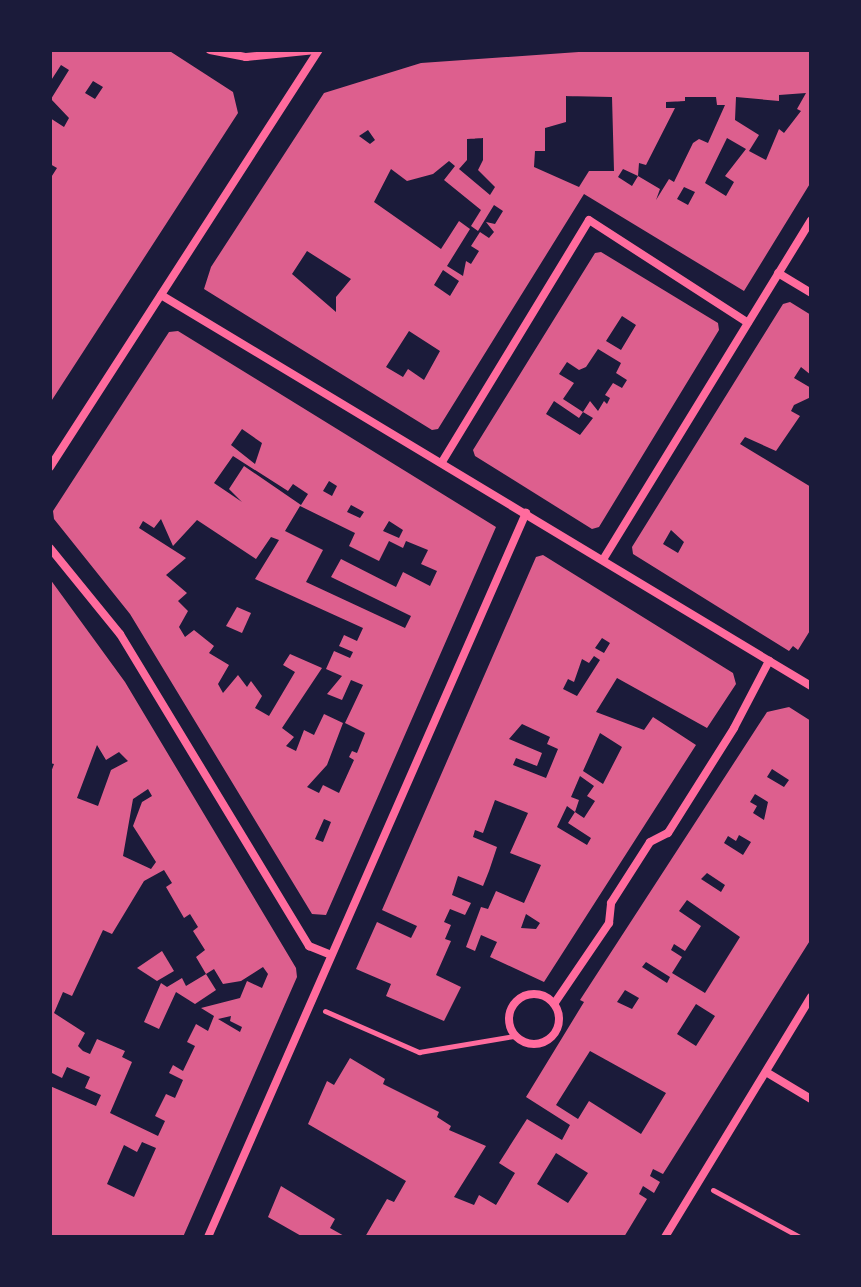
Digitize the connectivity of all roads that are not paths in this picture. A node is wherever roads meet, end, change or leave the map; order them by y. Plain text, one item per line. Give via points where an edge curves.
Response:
1 (210, 50) edge
2 (318, 50) edge
3 (811, 220) edge
4 (778, 273) junction
5 (811, 293) edge
6 (161, 295) junction
7 (748, 323) junction
8 (442, 462) junction
9 (50, 467) edge
10 (526, 513) junction
11 (50, 548) edge
12 (604, 558) junction
13 (769, 661) junction
14 (811, 686) edge
15 (331, 955) junction
16 (811, 997) edge
17 (554, 1004) junction
18 (766, 1072) junction
19 (811, 1099) edge
20 (208, 1237) edge
21 (665, 1237) edge

1 - 2 street via 246,57
2 - 6 street
3 - 4 street
4 - 5 street
4 - 7 street
6 - 8 street
6 - 9 street
7 - 8 street via 589,220
7 - 12 street
8 - 10 street
10 - 12 street
10 - 15 street
11 - 15 street via 120,634 309,946
12 - 13 street
13 - 14 street
13 - 17 street via 734,728 668,833 650,842 611,903 609,923
15 - 20 street
16 - 18 street
17 - 17 street via 559,1020 546,1042 529,1044 514,1036 508,1021 518,999 541,995
18 - 19 street
18 - 21 street

